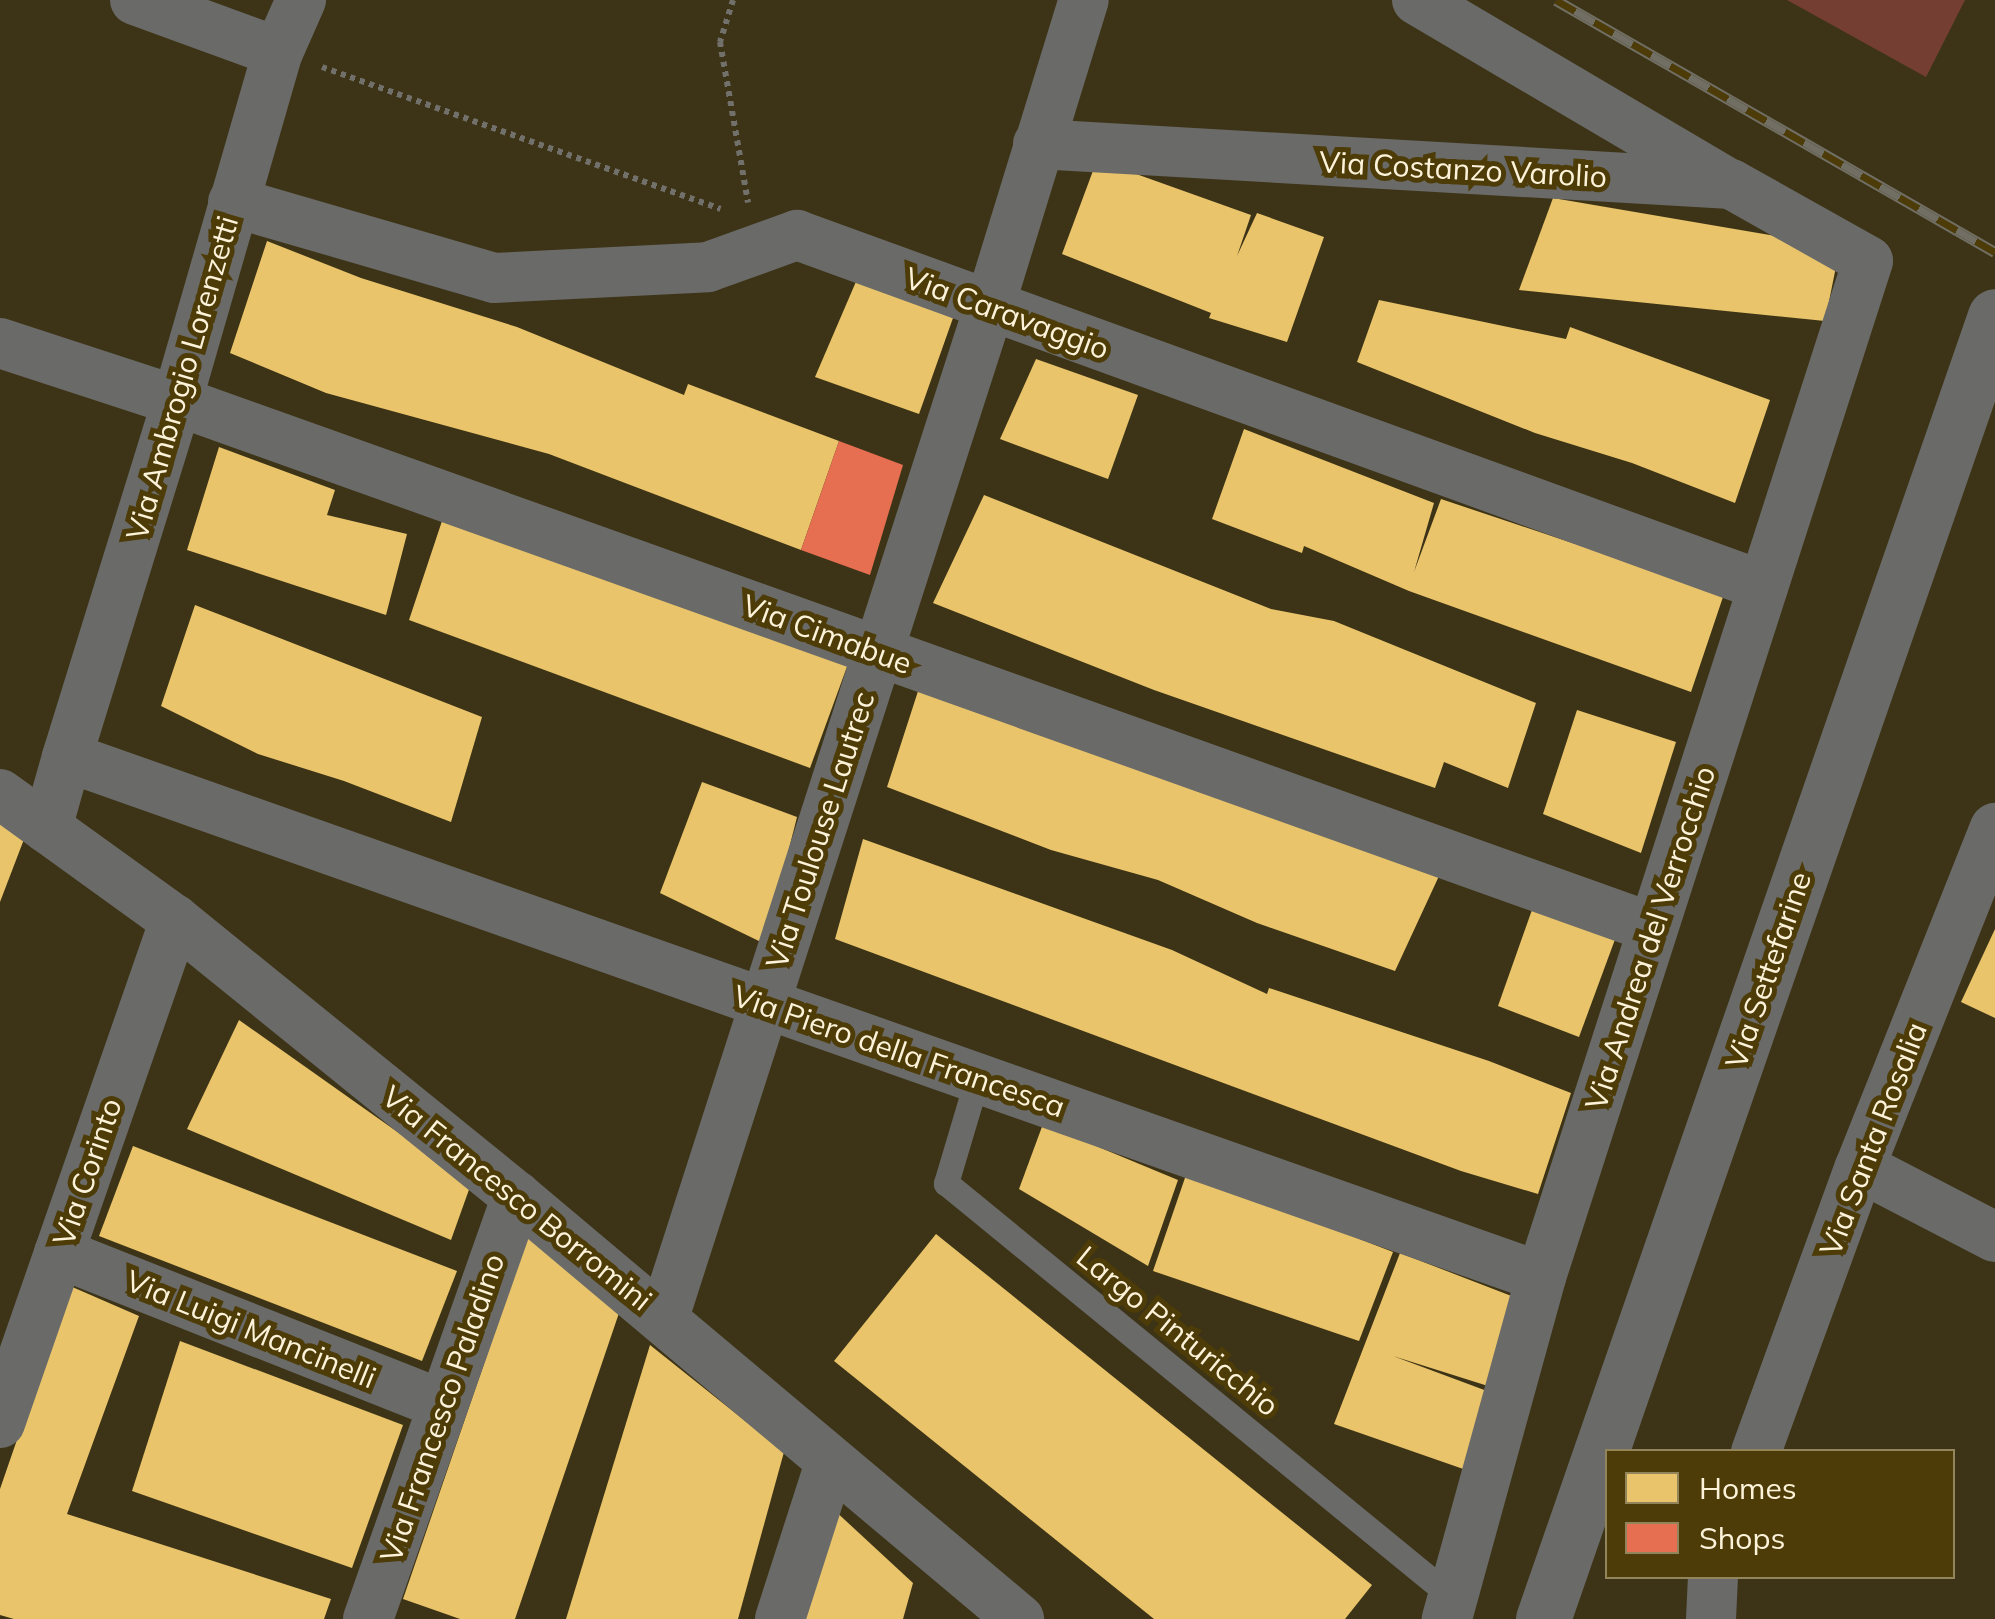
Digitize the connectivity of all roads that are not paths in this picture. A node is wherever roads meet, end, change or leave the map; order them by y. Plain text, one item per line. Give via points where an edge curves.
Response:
1 (135, 0) edge
2 (300, 0) edge
3 (1084, 0) edge
4 (1417, 0) edge
5 (278, 52) junction
6 (1038, 144) junction
7 (1731, 184) junction
8 (233, 202) junction
9 (1868, 261) joint
10 (990, 308) junction
11 (1994, 319) edge
12 (0, 342) edge
13 (177, 401) junction
14 (1763, 586) junction
15 (876, 652) junction
16 (67, 757) junction
17 (0, 794) edge
18 (47, 828) junction
19 (1995, 828) edge
20 (1986, 884) edge
21 (175, 920) junction
22 (1653, 928) junction
23 (764, 1004) junction
24 (977, 1079) junction
25 (1860, 1167) junction
26 (517, 1197) junction
27 (1995, 1237) edge
28 (59, 1253) junction
29 (1541, 1277) junction
30 (664, 1318) junction
31 (443, 1405) junction
32 (0, 1423) edge
33 (1757, 1449) edge
34 (830, 1464) junction
35 (1714, 1579) edge
36 (1450, 1608) edge
37 (368, 1619) edge
38 (780, 1619) edge
39 (1019, 1619) edge
40 (1543, 1619) edge
41 (1712, 1619) edge

1 - 5 street
2 - 5 street, Via Ambrogio Lorenzetti
3 - 6 street, Via Toulouse Lautrec
4 - 7 street
5 - 8 street, Via Ambrogio Lorenzetti
6 - 7 street, Via Costanzo Varolio
6 - 10 street, Via Toulouse Lautrec
7 - 9 street, Via Costanzo Varolio
8 - 10 street, Via Caravaggio via 494,278 708,267 797,236
8 - 13 street, Via Ambrogio Lorenzetti
9 - 14 street, Via Andrea del Verrocchio
10 - 14 street, Via Caravaggio
10 - 15 street, Via Toulouse Lautrec
11 - 40 street, Via Settefarine
12 - 13 street, Via Cimabue
13 - 15 street, Via Cimabue
13 - 16 street, Via Ambrogio Lorenzetti
14 - 22 street, Via Andrea del Verrocchio
15 - 22 street, Via Cimabue
15 - 23 street, Via Toulouse Lautrec
16 - 18 street, Via Ambrogio Lorenzetti
16 - 23 street, Via Piero della Francesca
17 - 18 street, Via Francesco Borromini
18 - 21 street, Via Francesco Borromini
19 - 20 street, Via Santa Rosalia
20 - 25 street, Via Santa Rosalia
21 - 26 street, Via Francesco Borromini
21 - 28 street, Via Corinto
22 - 29 street, Via Andrea del Verrocchio
23 - 24 street, Via Piero della Francesca
23 - 30 street, Via Toulouse Lautrec
24 - 29 street, Via Piero della Francesca
24 - 36 lane, Largo Pinturicchio via 946,1183
25 - 27 street
25 - 33 street, Via Santa Rosalia
26 - 30 street, Via Francesco Borromini
26 - 31 street, Via Francesco Paladino
28 - 31 street, Via Luigi Mancinelli
28 - 32 street, Via Corinto
29 - 36 street, Via Andrea del Verrocchio
30 - 34 street, Via Francesco Borromini
31 - 37 street, Via Francesco Paladino
34 - 38 street
34 - 39 street, Via Francesco Borromini
35 - 41 street

